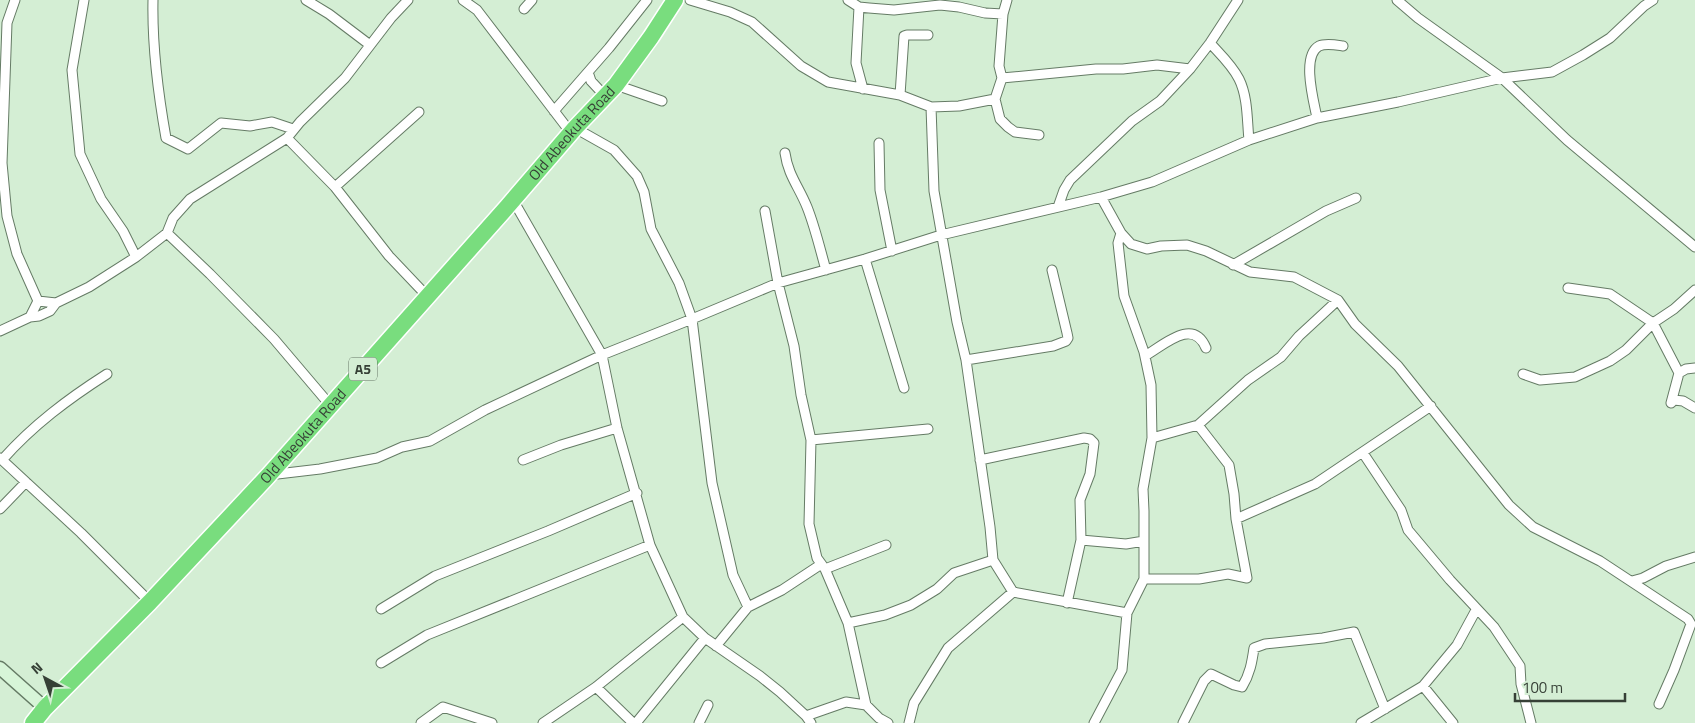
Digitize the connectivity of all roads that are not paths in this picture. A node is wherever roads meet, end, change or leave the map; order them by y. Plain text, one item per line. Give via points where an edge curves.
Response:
1 (15, 0) edge
2 (84, 0) edge
3 (153, 0) edge
4 (306, 0) edge
5 (408, 0) edge
6 (463, 0) edge
7 (532, 0) edge
8 (647, 0) edge
9 (675, 0) edge
10 (690, 0) edge
11 (848, 0) edge
12 (1007, 0) edge
13 (1238, 0) edge
14 (1397, 0) edge
15 (1653, 0) edge
16 (960, 3) edge
17 (859, 7) junction
18 (524, 9) dead end
19 (1003, 14) junction
20 (4, 21) edge
21 (928, 35) dead end
22 (1210, 43) junction
23 (370, 45) junction
24 (1343, 46) dead end
25 (1190, 69) junction
26 (588, 72) junction
27 (1002, 78) junction
28 (1502, 78) junction
29 (863, 89) junction
30 (611, 91) junction
31 (900, 95) junction
32 (995, 99) junction
33 (662, 101) dead end
34 (931, 107) junction
35 (554, 111) junction
36 (419, 112) dead end
37 (1317, 118) junction
38 (293, 129) junction
39 (573, 131) junction
40 (1039, 135) dead end
41 (287, 138) junction
42 (1249, 140) junction
43 (879, 143) dead end
44 (785, 153) dead end
45 (335, 187) junction
46 (1101, 197) junction
47 (1356, 198) dead end
48 (513, 200) junction
49 (1058, 208) junction
50 (765, 211) dead end
51 (167, 233) junction
52 (1121, 233) junction
53 (940, 235) junction
54 (1695, 247) edge
55 (892, 251) junction
56 (136, 257) junction
57 (865, 259) junction
58 (1233, 265) junction
59 (826, 270) junction
60 (1052, 270) dead end
61 (778, 283) junction
62 (1568, 288) dead end
63 (1695, 290) edge
64 (427, 296) junction
65 (1338, 300) junction
66 (38, 301) junction
67 (56, 303) junction
68 (30, 317) junction
69 (692, 320) junction
70 (1652, 324) junction
71 (1, 329) edge
72 (1206, 348) dead end
73 (602, 355) junction
74 (1146, 356) junction
75 (966, 360) junction
76 (1695, 368) edge
77 (1679, 373) junction
78 (107, 374) dead end
79 (1523, 374) dead end
80 (904, 388) dead end
81 (330, 405) junction
82 (1431, 406) junction
83 (1695, 408) edge
84 (1198, 425) junction
85 (617, 428) junction
86 (928, 429) dead end
87 (1152, 438) junction
88 (810, 440) junction
89 (1363, 453) junction
90 (1, 459) edge
91 (523, 460) dead end
92 (980, 460) junction
93 (268, 476) junction
94 (26, 482) junction
95 (637, 493) junction
96 (0, 509) edge
97 (1236, 520) junction
98 (1081, 540) junction
99 (1144, 541) junction
100 (650, 545) junction
101 (886, 545) dead end
102 (1695, 557) edge
103 (992, 560) junction
104 (823, 567) junction
105 (1144, 579) junction
106 (1632, 581) junction
107 (1013, 592) junction
108 (150, 602) junction
109 (1067, 603) junction
110 (748, 607) junction
111 (380, 609) dead end
112 (1476, 610) junction
113 (1127, 613) junction
114 (683, 617) junction
115 (848, 623) junction
116 (705, 638) junction
117 (716, 646) junction
118 (381, 662) dead end
119 (0, 668) edge
120 (1423, 686) junction
121 (596, 687) junction
122 (1659, 704) dead end
123 (708, 705) dead end
124 (866, 706) junction
125 (45, 708) junction
126 (1385, 709) junction
127 (808, 719) edge
128 (33, 723) edge
129 (421, 723) edge
130 (492, 723) edge
131 (544, 723) edge
132 (634, 723) edge
133 (699, 723) edge
134 (888, 723) edge
135 (909, 723) edge
136 (1094, 723) edge
137 (1183, 723) edge
138 (1361, 723) edge
139 (1453, 723) edge
140 (1531, 723) edge

1 - 20 street
2 - 56 street via 72,70 80,154 101,199
3 - 38 street via 155,56 166,138 188,149 221,123 250,126 272,122
4 - 23 street
5 - 23 street
6 - 35 street via 477,10
7 - 18 street
8 - 26 street
9 - 30 highway, Old Abeokuta Road / A5
10 - 29 street via 752,22 801,66 828,82
11 - 17 street
12 - 19 street
13 - 22 street
14 - 28 street
15 - 28 street via 1610,38 1560,68 1552,72
16 - 17 street via 894,10
16 - 19 street via 985,13
17 - 29 street via 856,63
19 - 27 street via 999,66
20 - 66 street via 2,163 8,216 17,254
21 - 31 street via 904,36
22 - 25 street
22 - 42 street via 1239,78 1244,92
23 - 38 street via 346,78
24 - 37 street via 1319,46 1313,53 1309,69
25 - 27 street via 1157,64 1123,70
25 - 49 street via 1160,101 1132,121 1070,180
26 - 30 street via 591,81
26 - 35 street
27 - 32 street
28 - 37 street
28 - 54 street via 1567,140
29 - 31 street
30 - 33 street
30 - 39 highway, Old Abeokuta Road / A5
31 - 34 street
32 - 34 street
32 - 40 street via 1000,119 1008,127 1015,132
34 - 53 street via 934,191
35 - 39 street
36 - 45 street
37 - 42 street
38 - 41 street
39 - 48 highway, Old Abeokuta Road / A5
39 - 69 street via 614,150 637,176 644,192 651,229 679,283
41 - 45 street
41 - 51 street via 190,199 173,218
42 - 46 street via 1152,182
43 - 55 street via 880,190
44 - 59 street via 793,181 808,210
45 - 64 street via 389,256
46 - 49 street
46 - 52 street
47 - 58 street via 1326,211
48 - 64 highway, Old Abeokuta Road / A5
48 - 73 street
49 - 53 street
50 - 61 street
51 - 56 street
51 - 81 street via 274,339
52 - 58 street via 1131,244 1147,249 1187,246
52 - 74 street via 1118,243 1124,296
53 - 55 street
53 - 75 street
55 - 57 street
56 - 67 street via 90,287
57 - 59 street
57 - 80 street
58 - 65 street via 1250,272 1294,277
59 - 61 street
60 - 75 street via 1068,338 1066,341
61 - 69 street
61 - 88 street via 794,346
62 - 70 street via 1610,294
63 - 70 street
64 - 81 highway, Old Abeokuta Road / A5
65 - 82 street via 1355,324 1398,366
65 - 84 street via 1281,357 1248,380
66 - 67 street
66 - 68 street
67 - 68 street via 50,311
68 - 71 street
69 - 73 street
69 - 110 street via 712,483 733,574
70 - 77 street
70 - 79 street via 1626,350 1575,377 1540,380
72 - 74 street via 1202,338 1191,333 1180,335
73 - 85 street
73 - 93 street via 484,410 430,441 402,447 377,458
74 - 87 street via 1151,385
75 - 92 street
76 - 77 street
77 - 83 street via 1671,403 1683,401
78 - 90 street via 41,420
81 - 93 highway, Old Abeokuta Road / A5
82 - 89 street
82 - 106 street via 1486,478 1533,527
84 - 87 street
84 - 97 street via 1229,465
85 - 91 street
85 - 95 street
86 - 88 street
87 - 99 street via 1142,489
88 - 104 street via 809,524 817,558
89 - 97 street via 1315,484
89 - 112 street via 1401,510 1408,530
90 - 94 street
92 - 98 street via 1090,439 1094,443 1090,474 1080,500
92 - 103 street
93 - 108 highway, Old Abeokuta Road / A5
94 - 96 street
94 - 108 street
95 - 100 street
95 - 111 street via 435,576
97 - 105 street via 1247,578 1228,574 1199,579
98 - 99 street via 1126,544
98 - 109 street
99 - 105 street
100 - 114 street
100 - 118 street via 427,635
101 - 104 street
102 - 106 street
103 - 107 street
103 - 115 street via 954,573 937,589 911,605
104 - 110 street
104 - 115 street
105 - 113 street
106 - 122 street via 1691,624
107 - 109 street
107 - 135 street via 948,648 914,703
108 - 125 highway, Old Abeokuta Road / A5
109 - 113 street
110 - 117 street
112 - 120 street via 1457,645
112 - 140 street via 1494,627 1520,666
113 - 136 street via 1122,670
114 - 116 street
114 - 121 street
115 - 124 street
116 - 117 street
116 - 132 street
117 - 127 street via 760,676
119 - 125 street
120 - 126 street
120 - 139 street
121 - 131 street
121 - 132 street
123 - 133 street
124 - 127 street via 846,702
124 - 134 street
125 - 128 highway, Old Abeokuta Road / A5
126 - 137 street via 1354,632 1254,648 1252,665 1242,687 1211,674 1204,681
126 - 138 street
129 - 130 street via 444,707

